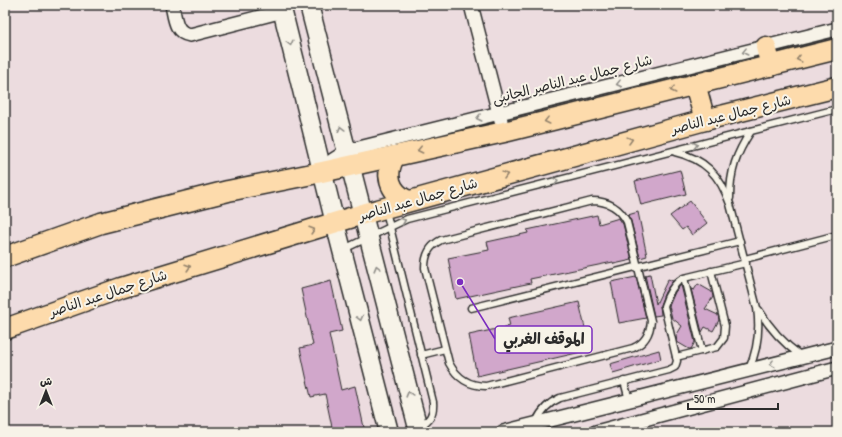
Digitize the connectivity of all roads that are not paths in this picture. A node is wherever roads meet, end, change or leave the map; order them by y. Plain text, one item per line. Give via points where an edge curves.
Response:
1 (172, 5) edge
2 (309, 5) edge
3 (471, 5) edge
4 (282, 8) edge
5 (837, 29) edge
6 (837, 49) edge
7 (769, 56) junction
8 (695, 84) junction
9 (837, 87) edge
10 (837, 109) edge
11 (705, 120) junction
12 (501, 123) junction
13 (751, 132) junction
14 (672, 151) junction
15 (395, 156) junction
16 (349, 159) junction
17 (322, 172) junction
18 (408, 201) junction
19 (730, 204) junction
20 (363, 214) junction
21 (387, 217) junction
22 (335, 223) junction
23 (837, 235) edge
24 (369, 237) junction
25 (740, 241) junction
26 (342, 249) junction
27 (5, 257) edge
28 (745, 261) junction
29 (638, 266) junction
30 (711, 271) junction
31 (684, 278) junction
32 (471, 308) dead end
33 (757, 308) junction
34 (5, 329) edge
35 (837, 348) edge
36 (445, 349) junction
37 (702, 351) junction
38 (420, 355) junction
39 (676, 357) junction
40 (802, 357) junction
41 (837, 368) edge
42 (748, 370) junction
43 (624, 381) junction
44 (630, 400) junction
45 (535, 425) junction
46 (420, 430) edge
47 (389, 432) edge
48 (503, 432) edge
49 (596, 432) edge

1 - 4 street via 181,32 190,35
16 -> 2 main road
3 - 12 street
4 -> 17 main road
5 - 7 street, شارع جمال عبد الناصر الجانبى
6 -> 7 main road
7 - 8 main road
7 -> 12 street, شارع جمال عبد الناصر الجانبى
8 - 11 main road
8 -> 12 main road
9 - 11 main road, شارع جمال عبد الناصر
10 - 13 lane
18 -> 11 main road, شارع جمال عبد الناصر
12 -> 15 main road
12 -> 16 street, شارع جمال عبد الناصر الجانبى
14 -> 13 lane
13 - 19 lane via 740,148 733,166
14 - 19 lane via 685,154 709,168 722,185
21 -> 14 lane via 407,219
15 - 16 main road
15 - 18 main road via 390,167 389,179 394,190
16 - 17 main road
16 - 20 main road
17 - 22 main road
17 - 27 main road via 228,190 109,221
18 - 21 main road, شارع جمال عبد الناصر
19 - 25 lane
20 - 21 main road, شارع جمال عبد الناصر
20 - 22 main road, شارع جمال عبد الناصر
20 - 24 main road
21 - 24 lane
21 - 38 lane
22 - 26 main road
34 -> 22 main road, شارع جمال عبد الناصر via 121,288
23 - 28 lane
24 - 26 lane
46 -> 24 main road
25 - 28 lane
25 - 29 lane
26 -> 47 main road
28 - 30 lane
28 - 33 lane
29 - 32 lane
29 - 36 lane via 651,327 643,342 633,348 486,386 467,382 456,374
29 - 36 lane via 624,218 618,209 599,201 586,202 441,240 433,245 426,255 425,268
30 - 31 lane
30 - 37 lane via 726,332 722,343 717,347
31 - 37 lane
31 - 39 lane via 676,283 664,306
33 - 40 lane via 772,330
33 - 42 lane via 758,340
35 - 40 street
36 - 38 lane
37 - 39 lane
38 - 46 lane via 433,408 429,419
39 - 43 lane via 676,364 672,369
40 -> 42 street
41 - 49 street
42 - 44 street
43 - 44 lane
43 - 45 lane via 555,400 545,407
44 - 45 street
45 - 48 street

